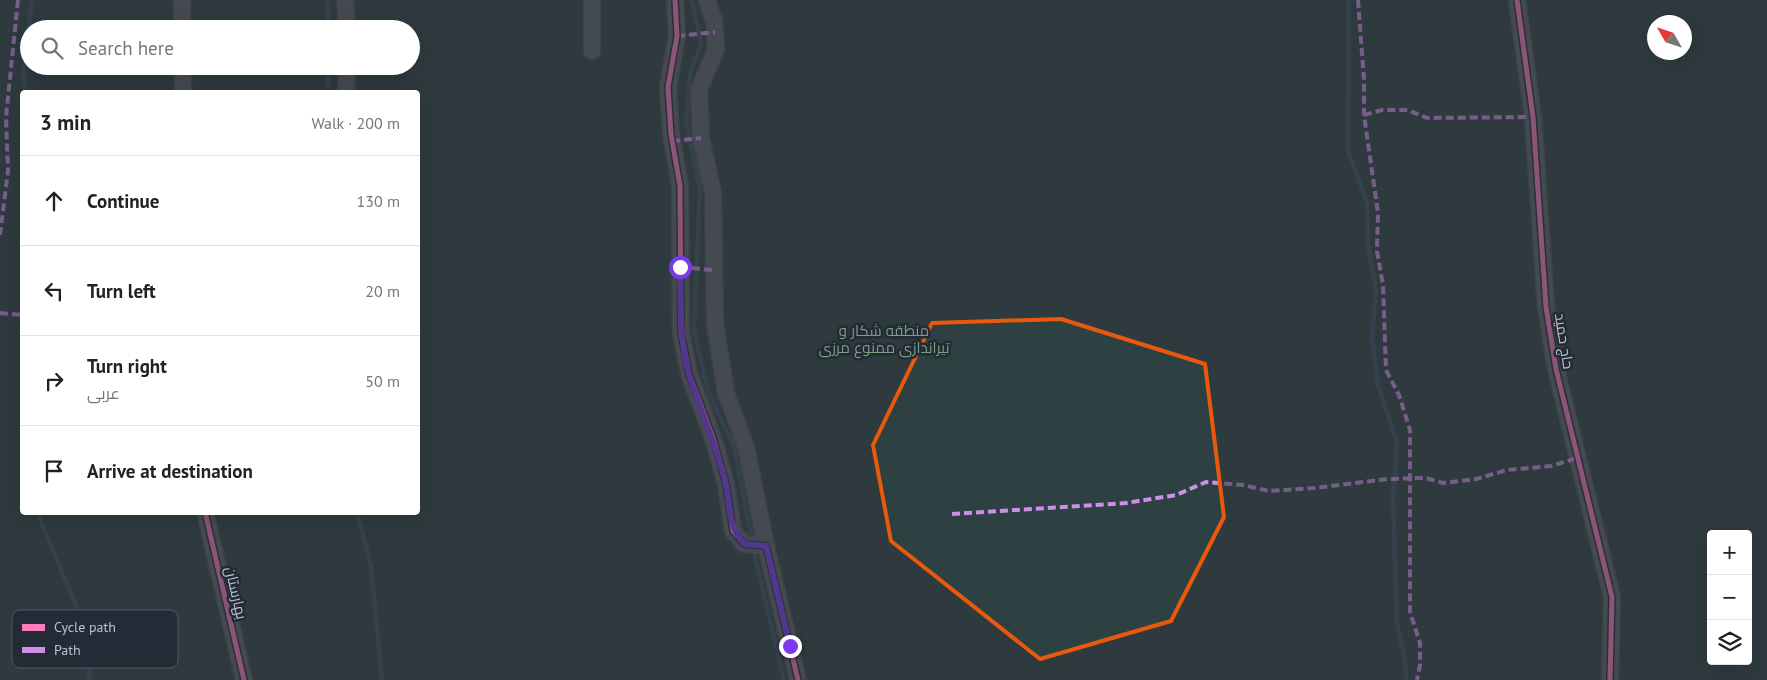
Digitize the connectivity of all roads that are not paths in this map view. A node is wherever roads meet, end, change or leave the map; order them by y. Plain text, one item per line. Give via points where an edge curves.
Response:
1 (182, 0) edge
2 (345, 0) edge
3 (592, 0) edge
4 (676, 0) edge
5 (707, 0) edge
6 (1517, 0) edge
7 (182, 20) edge
8 (346, 20) edge
9 (592, 52) dead end
10 (183, 75) edge
11 (347, 75) edge
12 (183, 90) edge
13 (346, 90) edge
14 (206, 515) edge
15 (756, 545) junction
16 (244, 680) edge
17 (798, 680) edge
18 (1610, 680) edge

1 - 7 street
2 - 8 street
3 - 9 street
4 - 15 street via 677,36 668,87 671,134 680,186 681,333 689,374 726,484 733,531
5 - 15 street via 714,21 716,50 699,90 701,138 713,192 714,324 726,392 746,447
6 - 18 street, حاج حمید via 1533,117 1546,307 1556,369 1612,597
10 - 12 street
11 - 13 street
14 - 16 street, بهارستان
15 - 17 street

